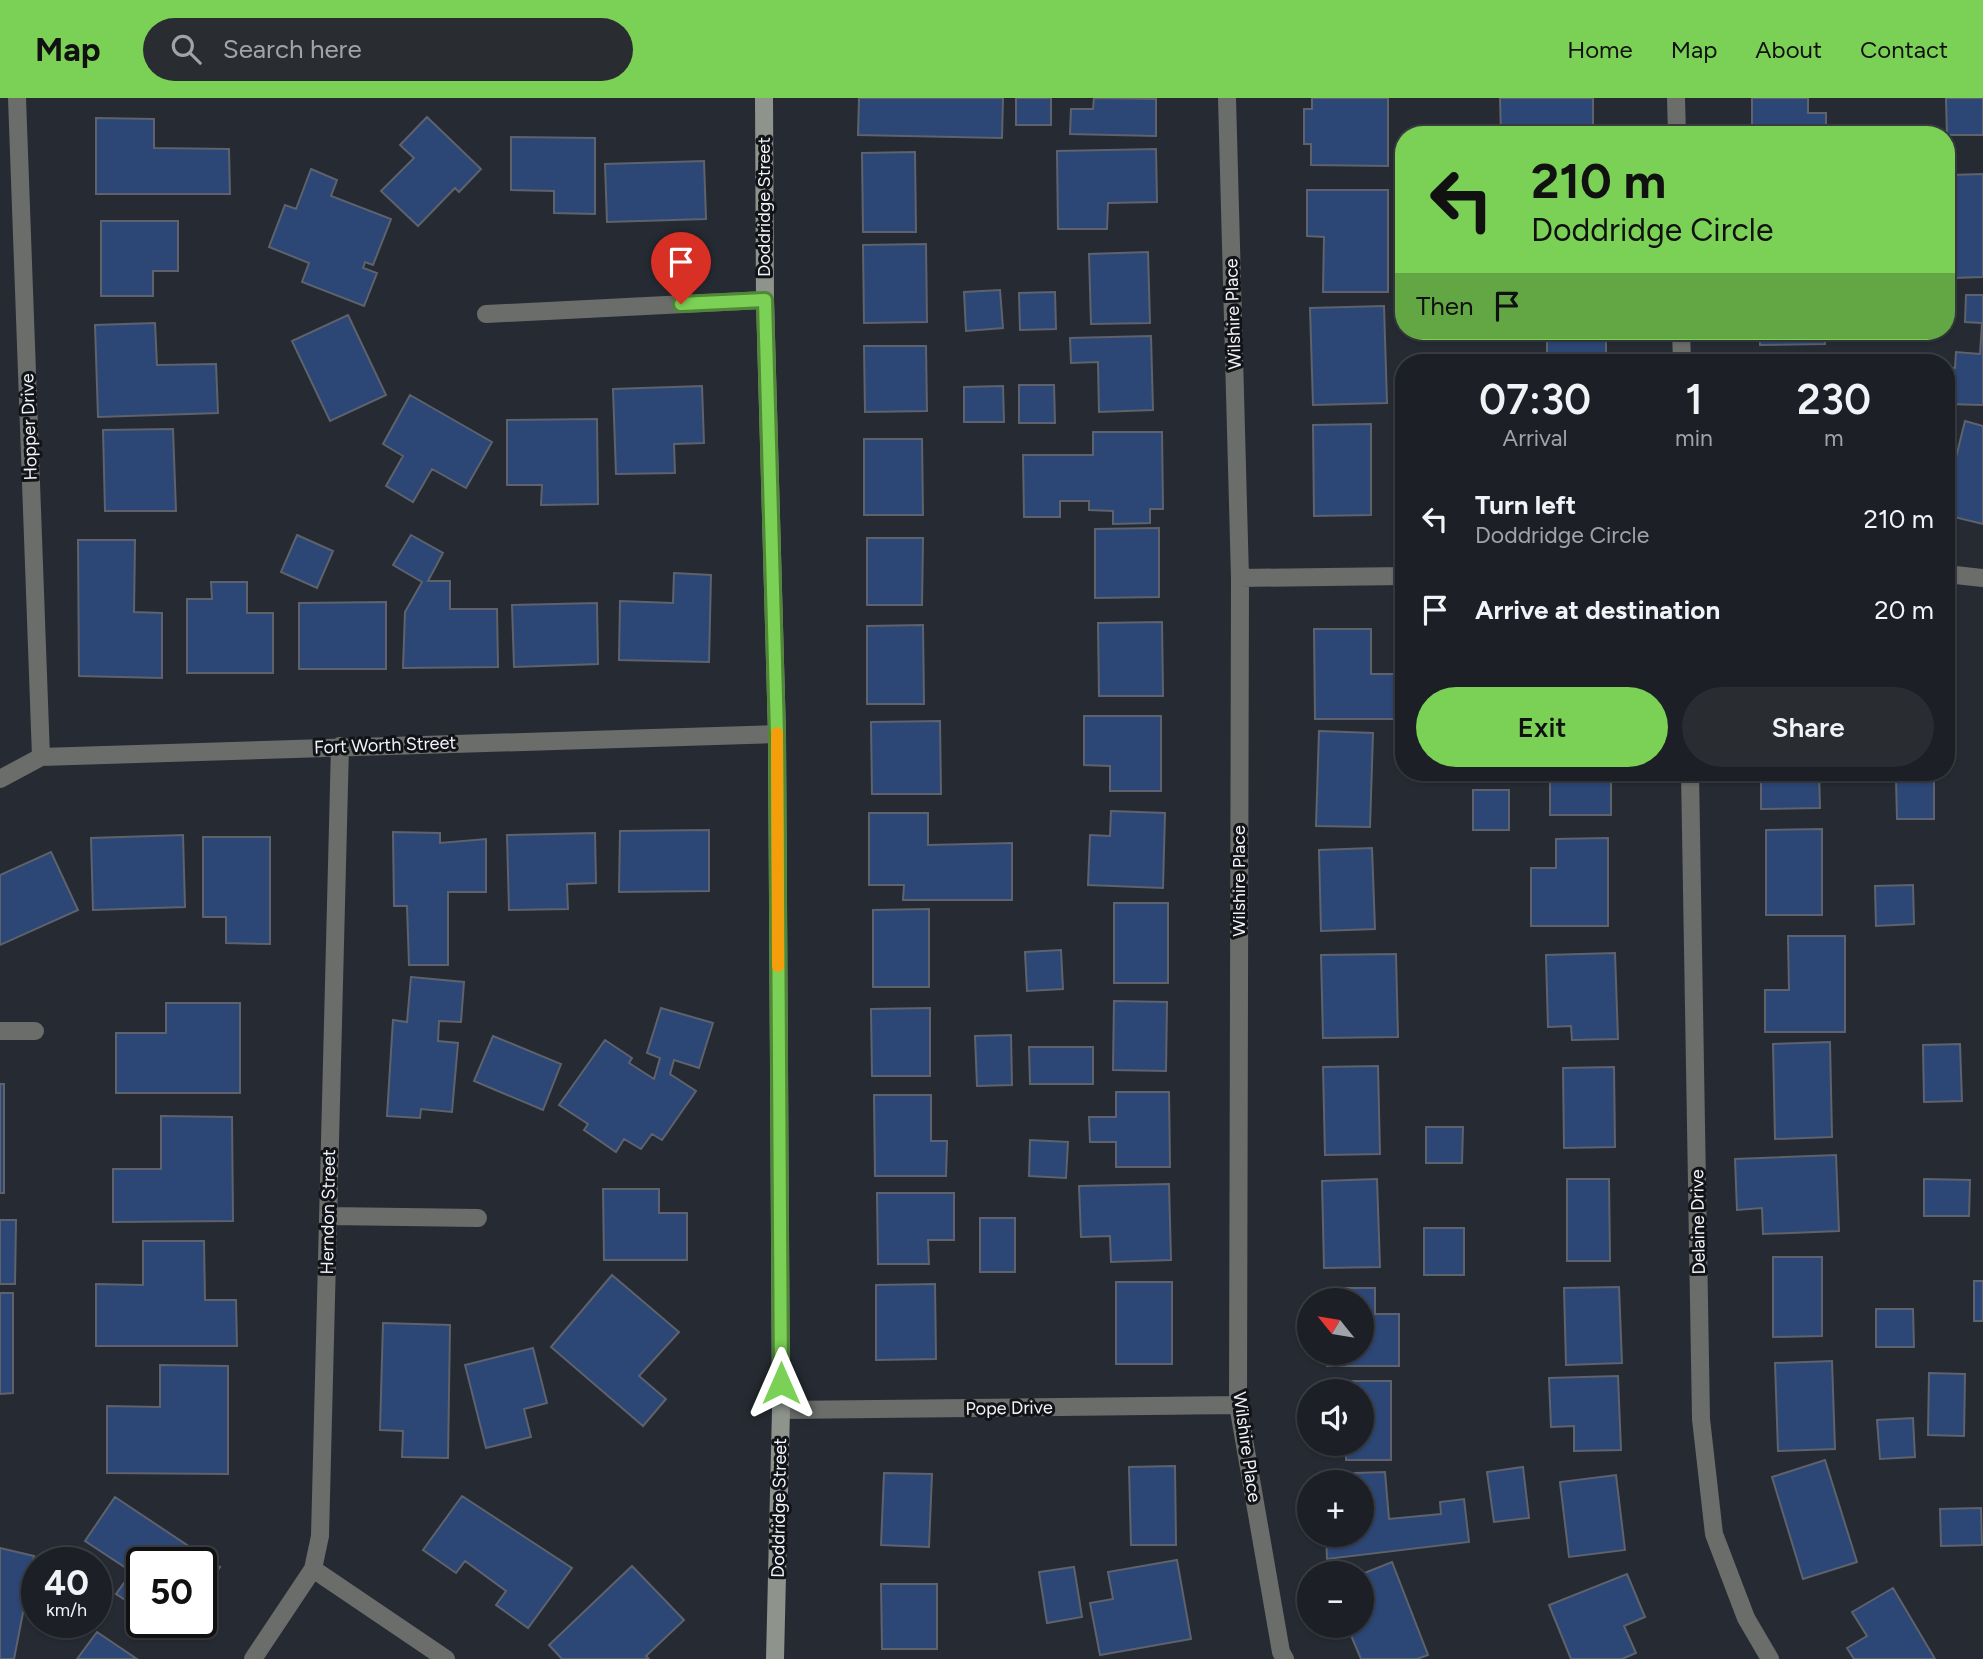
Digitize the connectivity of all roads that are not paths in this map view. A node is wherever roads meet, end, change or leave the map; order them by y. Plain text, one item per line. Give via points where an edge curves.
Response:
1 (17, 98) edge
2 (764, 98) edge
3 (1227, 98) edge
4 (1676, 98) edge
5 (1677, 126) edge
6 (765, 300) junction
7 (486, 314) dead end
8 (1955, 575) edge
9 (1395, 576) edge
10 (1983, 578) edge
11 (1240, 579) junction
12 (777, 734) junction
13 (340, 746) junction
14 (41, 757) junction
15 (0, 779) edge
16 (1690, 781) edge
17 (0, 1031) edge
18 (35, 1031) dead end
19 (328, 1216) junction
20 (478, 1218) dead end
21 (1238, 1405) junction
22 (781, 1410) junction
23 (313, 1569) junction
24 (253, 1659) edge
25 (446, 1659) edge
26 (775, 1659) edge
27 (1285, 1659) edge
28 (1770, 1659) edge

1 - 14 street, Hopper Drive
2 - 6 main road, Doddridge Street
3 - 11 street, Wilshire Place
4 - 5 street
6 - 7 street
6 - 12 main road, Doddridge Street
8 - 10 street
9 - 11 street
11 - 21 street, Wilshire Place
12 - 13 street, Fort Worth Street
12 - 22 main road, Doddridge Street
13 - 14 street, Fort Worth Street
13 - 19 street, Herndon Street
14 - 15 street, Fort Worth Street
16 - 28 street, Delaine Drive via 1702,1419 1714,1534 1746,1618
17 - 18 street
19 - 20 street
19 - 23 street, Herndon Street via 320,1536
21 - 22 street, Pope Drive
21 - 27 street, Wilshire Place
22 - 26 main road, Doddridge Street
23 - 24 street, Herndon Street
23 - 25 street

